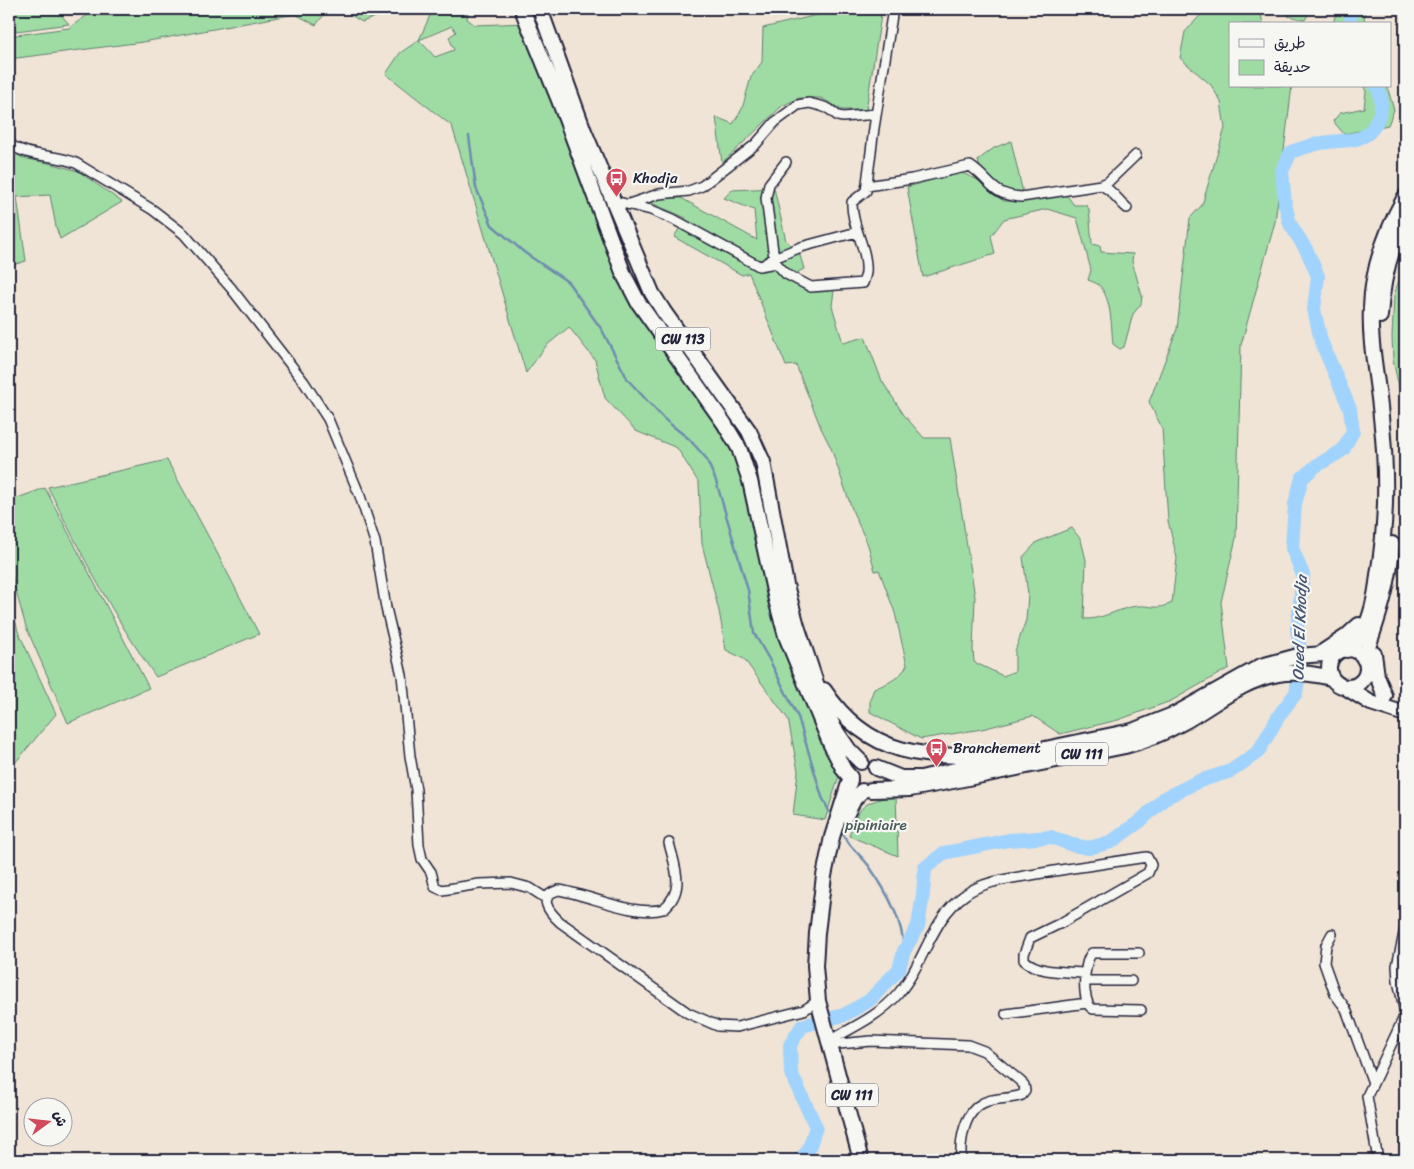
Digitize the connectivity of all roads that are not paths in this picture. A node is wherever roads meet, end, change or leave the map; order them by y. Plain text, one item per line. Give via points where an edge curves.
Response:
1 (522, 9) edge
2 (540, 9) edge
3 (893, 9) edge
4 (876, 114) junction
5 (9, 144) edge
6 (1136, 155) dead end
7 (786, 162) dead end
8 (1101, 185) junction
9 (867, 186) junction
10 (1405, 197) edge
11 (620, 203) junction
12 (1127, 208) dead end
13 (1405, 218) edge
14 (857, 232) junction
15 (774, 258) junction
16 (759, 266) junction
17 (1377, 607) junction
18 (1342, 651) junction
19 (1314, 654) junction
20 (1279, 666) junction
21 (1365, 666) junction
22 (812, 670) junction
23 (1332, 678) junction
24 (1345, 687) junction
25 (1385, 696) junction
26 (1405, 706) edge
27 (1405, 714) edge
28 (1045, 749) junction
29 (861, 762) junction
30 (876, 768) junction
31 (850, 778) junction
32 (866, 790) junction
33 (841, 819) junction
34 (669, 843) dead end
35 (547, 899) junction
36 (1405, 914) edge
37 (1405, 918) edge
38 (1405, 929) edge
39 (1332, 934) dead end
40 (1139, 953) dead end
41 (1085, 977) junction
42 (1131, 981) dead end
43 (1087, 1003) junction
44 (822, 1007) junction
45 (1141, 1010) dead end
46 (1006, 1014) dead end
47 (1405, 1014) edge
48 (834, 1036) junction
49 (1373, 1082) junction
50 (861, 1160) edge
51 (870, 1160) edge
52 (961, 1160) edge
53 (1378, 1160) edge

1 - 31 highway via 624,275 638,302 739,448 750,481 782,624 831,745
2 - 11 highway, CW 113 via 584,131
3 - 4 street
4 - 9 street
4 - 11 street via 843,118 821,106 798,105 776,122 756,144 702,186 689,192 659,194
5 - 35 street via 28,153 76,163 174,224 232,288 308,388 340,444 375,542 402,674 419,845 435,887 442,890 511,883 530,888
6 - 8 street
7 - 15 street via 769,184 766,198
8 - 9 street via 1010,196 993,189 970,166
8 - 12 street
9 - 14 street via 866,191 852,202
10 - 17 highway via 1384,242 1372,293 1372,345 1385,482
11 - 16 street via 673,219
11 - 22 highway, CW 113 via 652,293 749,431 763,462 790,601
13 - 17 highway via 1387,265 1381,299 1380,328 1392,430 1394,499 1389,571
14 - 15 street via 808,244
14 - 16 street via 866,272 863,283 811,287 786,274 776,262
15 - 16 street
17 - 18 highway via 1364,630
17 - 19 highway via 1352,633
17 - 21 highway
17 - 25 highway via 1381,626 1374,661
18 - 19 highway
18 - 21 highway via 1357,652
18 - 23 highway via 1329,664
19 - 20 highway
20 - 23 highway, CW 111
20 - 28 highway via 1251,670 1189,707 1145,727
20 - 32 highway, CW 111 via 1181,724 1137,743 953,781 910,788
21 - 24 highway via 1361,682
21 - 25 highway via 1374,685
22 - 28 highway via 847,720 890,746 943,756
22 - 29 highway via 834,728 848,750
23 - 24 highway
24 - 27 highway via 1371,703
25 - 26 highway
28 - 30 highway, CW 111 via 914,779
29 - 30 highway
29 - 31 highway via 853,767
30 - 32 highway via 878,782
31 - 32 highway via 854,787
31 - 33 highway, CW 111
32 - 33 highway
33 - 44 highway, CW 111 via 824,937
34 - 35 street via 678,886 674,897 663,909 632,909 559,890 552,892
35 - 44 street via 550,913 560,922 688,1013 718,1026 738,1027
36 - 37 street
38 - 47 street via 1397,974
39 - 49 street via 1326,945 1324,963 1335,994 1346,1008
40 - 41 street via 1092,953 1088,956
41 - 42 street
41 - 43 street
41 - 48 street via 1030,966 1024,960 1030,938 1148,872 1152,866 1147,858 1000,880 977,887 965,894 943,917 899,994 873,1016
43 - 45 street via 1094,1009
43 - 46 street
44 - 48 highway, CW 111
47 - 49 street
48 - 50 highway, CW 111
48 - 51 highway, CW 111
48 - 52 street via 871,1041 968,1044 984,1051 1020,1081 1025,1091 1022,1095 986,1102 971,1113 961,1141
49 - 53 street via 1367,1096

